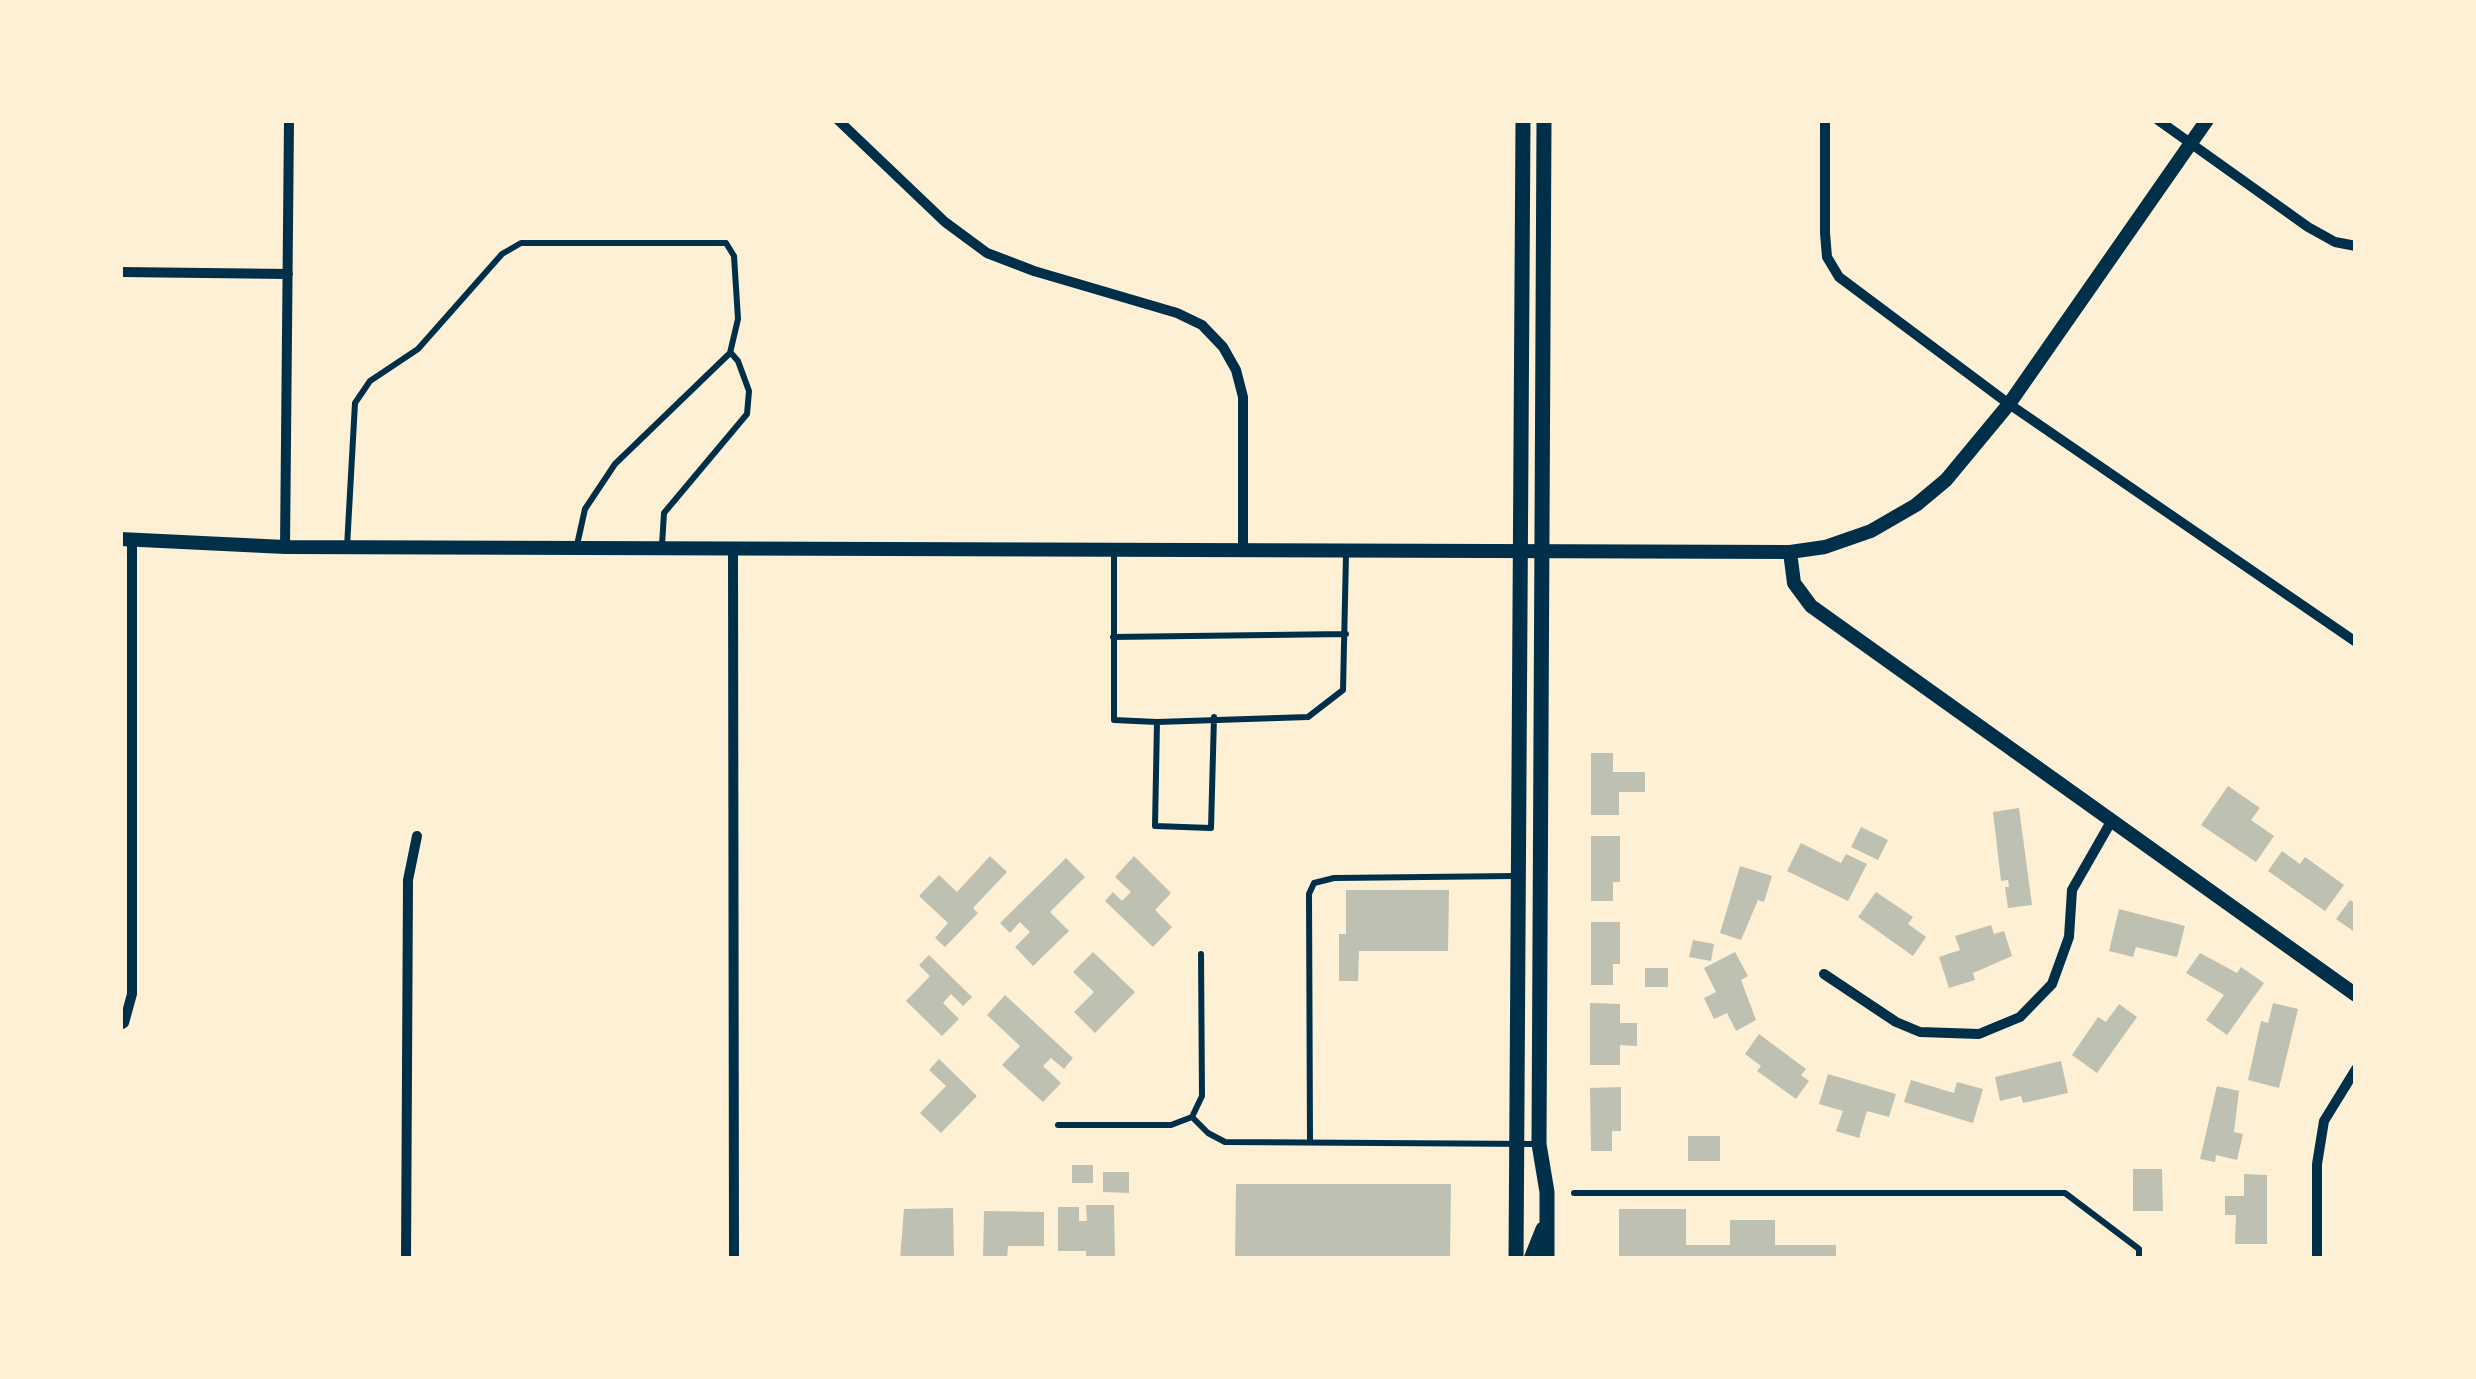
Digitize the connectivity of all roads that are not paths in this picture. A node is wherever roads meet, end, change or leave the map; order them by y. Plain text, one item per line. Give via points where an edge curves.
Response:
1 (289, 120) edge
2 (838, 120) edge
3 (1523, 120) edge
4 (1544, 120) edge
5 (1826, 120) edge
6 (2158, 120) edge
7 (2207, 120) edge
8 (2190, 145) junction
9 (2356, 246) edge
10 (120, 272) edge
11 (288, 274) junction
12 (730, 353) junction
13 (2009, 404) junction
14 (126, 540) edge
15 (285, 547) junction
16 (347, 547) junction
17 (576, 548) junction
18 (662, 548) junction
19 (733, 549) junction
20 (1114, 551) junction
21 (1243, 552) junction
22 (1346, 552) junction
23 (1790, 552) junction
24 (1521, 553) junction
25 (1543, 553) junction
26 (1346, 634) junction
27 (1113, 637) junction
28 (2356, 642) edge
29 (1214, 717) junction
30 (1157, 722) junction
31 (2112, 820) junction
32 (416, 836) dead end
33 (1519, 876) junction
34 (1201, 954) dead end
35 (1824, 974) dead end
36 (2356, 995) edge
37 (120, 1024) edge
38 (2356, 1069) edge
39 (1192, 1117) junction
40 (1058, 1125) dead end
41 (1310, 1142) junction
42 (1516, 1142) junction
43 (1539, 1144) junction
44 (1574, 1193) dead end
45 (1547, 1221) junction
46 (406, 1259) edge
47 (734, 1259) edge
48 (1516, 1259) edge
49 (1531, 1259) edge
50 (1547, 1259) edge
51 (2139, 1259) edge
52 (2317, 1259) edge

1 - 11 street
2 - 21 street via 987,253 1177,313 1223,347 1243,397
3 - 24 main road
4 - 25 main road
5 - 13 street via 1825,233 1838,277
6 - 8 street
7 - 8 street
8 - 9 street via 2308,227
8 - 13 street
10 - 11 street
11 - 15 street
12 - 16 lane via 738,319 726,243 521,243 355,403
12 - 17 lane via 615,464 585,509
12 - 18 lane via 749,391 747,414 664,513
13 - 23 street via 1916,505 1871,531
13 - 28 street
14 - 15 street
14 - 37 street via 132,994
15 - 16 street
16 - 17 street
17 - 18 street
18 - 19 street
19 - 20 street
19 - 47 street
20 - 21 street
20 - 27 lane
21 - 22 street
22 - 24 street
22 - 26 lane
23 - 25 street
23 - 31 street via 1794,583 1811,605
24 - 25 street
24 - 33 main road
25 - 43 main road
26 - 27 lane
26 - 29 lane via 1343,690 1308,717
27 - 30 lane via 1114,719
29 - 30 lane
29 - 30 lane via 1211,827 1155,826
31 - 35 street via 2072,890 2069,937 2052,984 2020,1017 1979,1034 1920,1032
31 - 36 street
32 - 46 street via 407,880
33 - 41 lane via 1313,883
33 - 42 main road
34 - 39 lane via 1202,1096
38 - 52 street via 2324,1121
39 - 40 lane via 1171,1125
39 - 41 lane via 1226,1142
41 - 42 lane
42 - 43 lane
42 - 48 main road
43 - 45 main road
44 - 51 lane via 2066,1193 2139,1249
45 - 49 main road
45 - 50 main road

